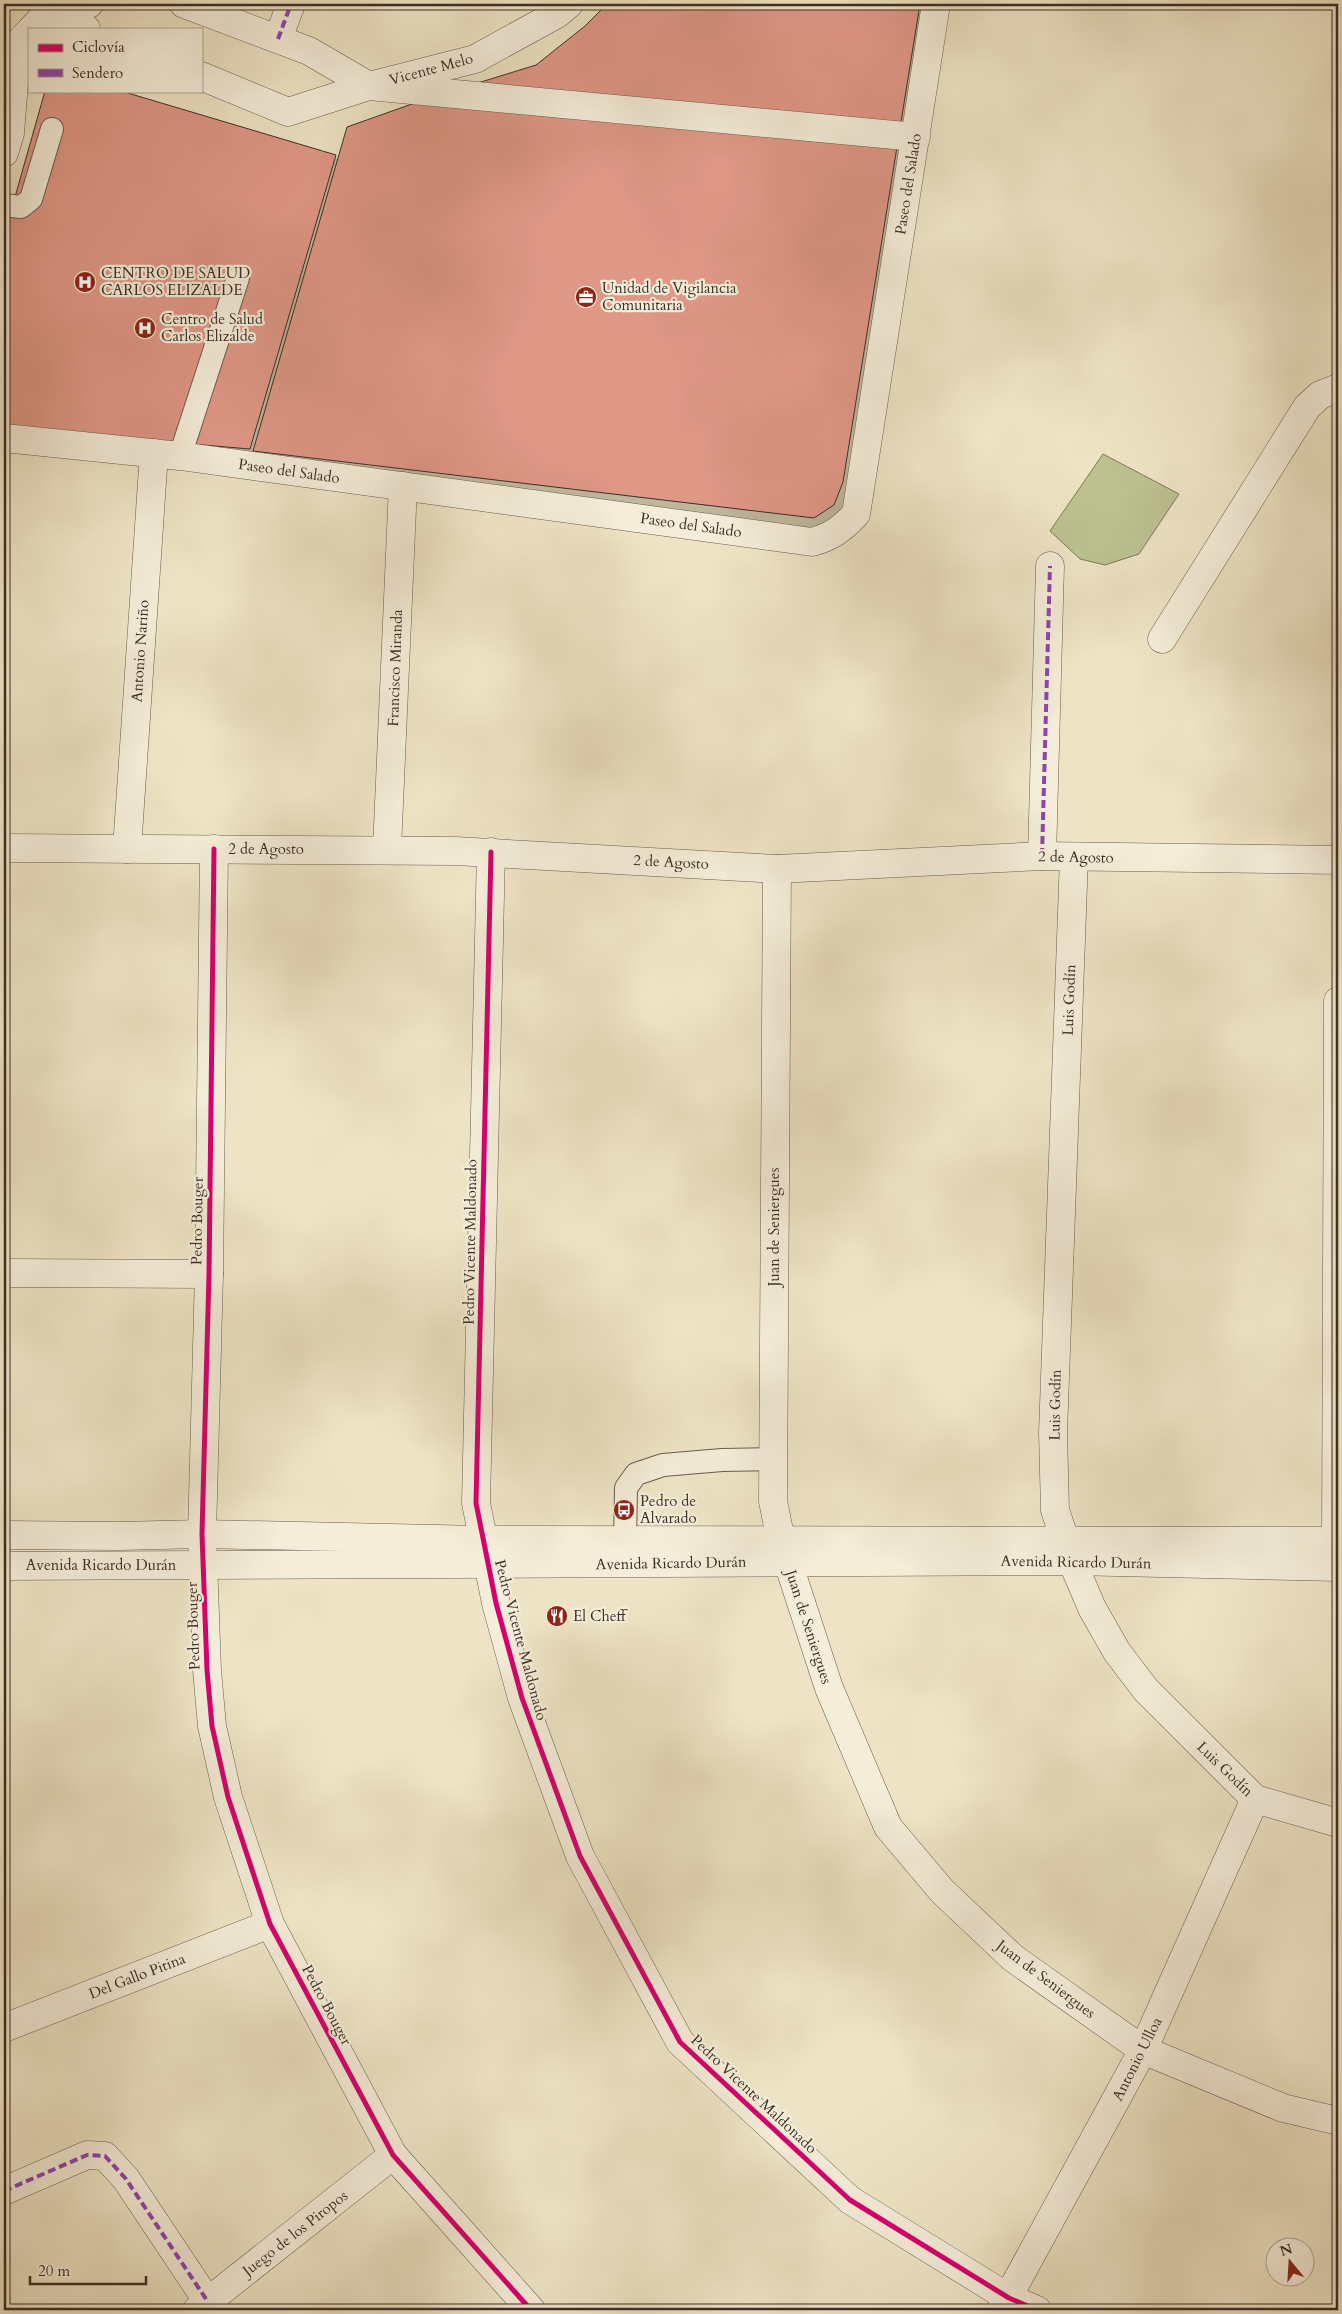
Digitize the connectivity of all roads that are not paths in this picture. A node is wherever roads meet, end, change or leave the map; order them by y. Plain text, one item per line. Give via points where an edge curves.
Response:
1 (89, 4) edge
2 (184, 4) edge
3 (291, 4) edge
4 (569, 4) edge
5 (936, 4) edge
6 (35, 28) edge
7 (26, 32) edge
8 (278, 39) junction
9 (202, 76) edge
10 (368, 86) junction
11 (52, 129) dead end
12 (916, 137) junction
13 (4, 153) edge
14 (4, 205) edge
15 (238, 278) dead end
16 (1338, 388) edge
17 (4, 438) edge
18 (167, 454) junction
19 (402, 486) junction
20 (1050, 566) dead end
21 (1162, 639) dead end
22 (4, 848) edge
23 (127, 849) junction
24 (387, 849) junction
25 (214, 850) junction
26 (491, 852) junction
27 (1042, 856) junction
28 (1074, 857) junction
29 (1338, 860) edge
30 (776, 869) junction
31 (1338, 1001) edge
32 (4, 1273) edge
33 (208, 1274) junction
34 (773, 1459) junction
35 (202, 1534) junction
36 (4, 1535) edge
37 (625, 1540) junction
38 (1337, 1550) edge
39 (1069, 1551) junction
40 (484, 1552) junction
41 (785, 1552) junction
42 (204, 1565) junction
43 (4, 1566) edge
44 (1255, 1799) junction
45 (1338, 1823) edge
46 (270, 1924) junction
47 (4, 2028) edge
48 (1143, 2050) junction
49 (1338, 2121) edge
50 (393, 2155) junction
51 (4, 2191) edge
52 (1005, 2304) edge
53 (202, 2306) edge
54 (531, 2310) edge
55 (1037, 2310) edge

1 - 6 street
2 - 8 street, Vicente Melo
3 - 8 street
4 - 10 street, Vicente Melo via 557,14 475,59
5 - 12 street, Paseo del Salado
7 - 13 street
8 - 10 street, Vicente Melo via 309,51
9 - 10 street, Vicente Melo via 288,112
10 - 12 street
11 - 14 lane via 31,199 21,207
12 - 19 street, Paseo del Salado via 856,514 844,527 829,537 812,542
15 - 18 lane
16 - 21 street via 1320,395 1308,407
17 - 18 street, Paseo del Salado
18 - 19 street, Paseo del Salado
18 - 23 street, Antonio Nariño
19 - 24 street, Francisco Miranda
20 - 27 street
22 - 23 street, 2 de Agosto
23 - 25 street, 2 de Agosto
24 - 25 street, 2 de Agosto
24 - 26 street, 2 de Agosto
25 - 33 street, Pedro Bouger
26 - 30 street, 2 de Agosto
26 - 40 street, Pedro Vicente Maldonado via 476,1503
27 - 28 street, 2 de Agosto
27 - 30 street, 2 de Agosto
28 - 29 street, 2 de Agosto
28 - 39 street, Luis Godín via 1053,1433 1055,1510
30 - 34 street, Juan de Seniergues
31 - 38 street
32 - 33 street
33 - 35 street, Pedro Bouger
34 - 37 lane via 663,1466 636,1474 626,1488
34 - 41 street, Juan de Seniergues via 773,1501
35 - 36 street, Avenida Ricardo Durán
35 - 40 street, Avenida Ricardo Durán
35 - 42 street, Pedro Bouger
37 - 40 street, Avenida Ricardo Durán
37 - 41 street, Avenida Ricardo Durán
38 - 39 street, Avenida Ricardo Durán
39 - 41 street, Avenida Ricardo Durán
39 - 44 street, Luis Godín via 1096,1616 1117,1652 1146,1690
40 - 41 street, Avenida Ricardo Durán
40 - 42 street, Avenida Ricardo Durán
40 - 52 street, Pedro Vicente Maldonado via 522,1698 580,1856 680,2042 850,2200
41 - 48 street, Juan de Seniergues via 829,1688 888,1827 942,1891 1013,1958
42 - 43 street, Avenida Ricardo Durán
42 - 46 street, Pedro Bouger via 212,1726 228,1797
44 - 45 street, Luis Godín
44 - 48 street, Antonio Ulloa
46 - 47 street, Del Gallo Pitina
46 - 50 street, Pedro Bouger
48 - 49 street, Juan de Seniergues via 1283,2108
48 - 52 street, Antonio Ulloa
50 - 53 street, Juego de los Piropos
50 - 54 street, Pedro Bouger
51 - 53 street via 87,2155 105,2156 126,2179
52 - 55 street, Pedro Vicente Maldonado

